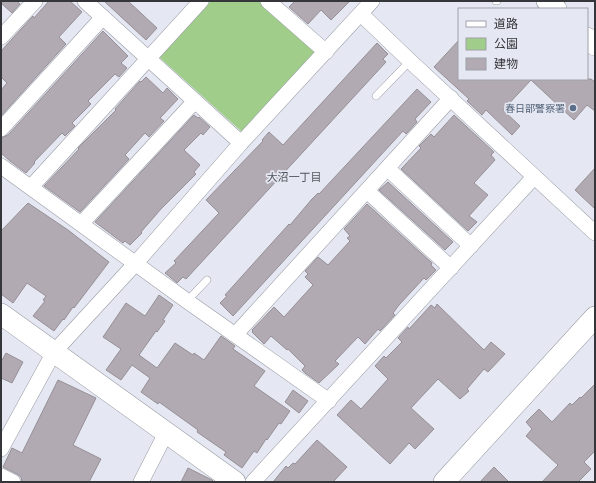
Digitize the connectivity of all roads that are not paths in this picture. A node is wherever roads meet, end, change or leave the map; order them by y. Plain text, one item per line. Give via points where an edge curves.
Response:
1 (35, 1) edge
2 (85, 1) edge
3 (201, 1) edge
4 (372, 1) edge
5 (547, 1) edge
6 (276, 4) edge
7 (555, 8) edge
8 (361, 14) junction
9 (102, 17) junction
10 (1, 38) edge
11 (326, 52) junction
12 (148, 59) junction
13 (410, 60) junction
14 (376, 96) dead end
15 (451, 98) junction
16 (195, 101) junction
17 (1, 129) edge
18 (241, 143) junction
19 (1, 166) edge
20 (387, 168) junction
21 (534, 177) junction
22 (31, 186) junction
23 (367, 191) junction
24 (81, 224) junction
25 (595, 232) edge
26 (471, 246) junction
27 (135, 264) junction
28 (451, 268) junction
29 (207, 280) dead end
30 (187, 301) junction
31 (1, 314) edge
32 (593, 323) edge
33 (235, 335) junction
34 (54, 352) junction
35 (329, 400) junction
36 (166, 433) junction
37 (1, 447) edge
38 (1, 476) edge
39 (215, 476) edge
40 (14, 482) edge
41 (141, 482) edge
42 (235, 482) edge
43 (253, 482) edge
44 (444, 482) edge

1 - 10 street
2 - 9 street
3 - 12 street
4 - 8 street
5 - 7 street
6 - 11 street
8 - 11 street
8 - 13 street
9 - 12 street
9 - 17 street
11 - 18 street
12 - 16 street
12 - 22 street
13 - 14 lane
13 - 15 street
15 - 20 street
15 - 21 street
16 - 18 street
16 - 24 street
18 - 27 street
19 - 22 street
20 - 23 street
20 - 26 street
21 - 25 street
21 - 26 street
22 - 24 street
23 - 28 street
23 - 33 street
24 - 27 street
26 - 28 street
27 - 30 street
27 - 34 street
28 - 35 street
29 - 30 lane
30 - 33 street
31 - 34 street
32 - 44 street
33 - 35 street
34 - 36 street
34 - 37 street
35 - 43 street
36 - 39 street
36 - 41 street
38 - 40 street
39 - 42 street

